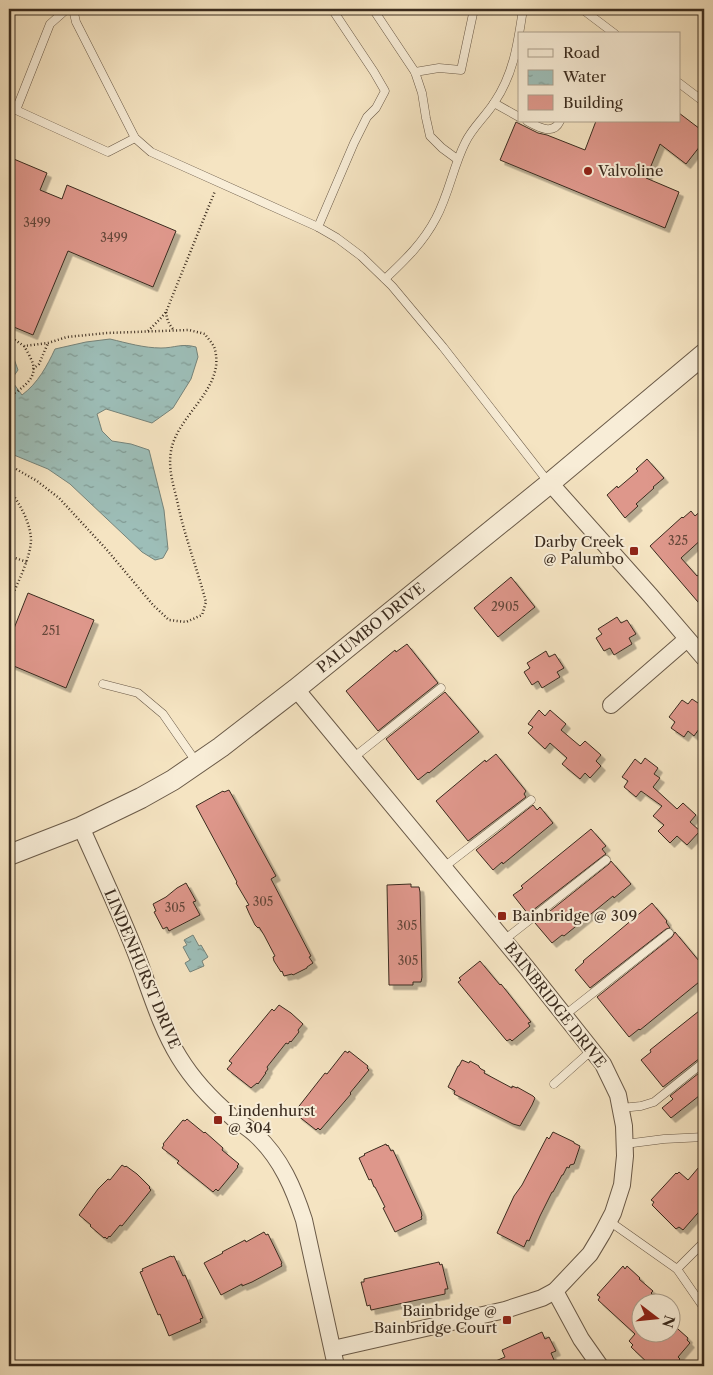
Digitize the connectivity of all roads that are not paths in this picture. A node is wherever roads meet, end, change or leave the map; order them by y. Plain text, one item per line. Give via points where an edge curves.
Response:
1 (66, 9) edge
2 (73, 9) edge
3 (332, 9) edge
4 (373, 9) edge
5 (474, 9) edge
6 (523, 9) edge
7 (582, 9) edge
8 (520, 32) edge
9 (612, 32) edge
10 (517, 56) edge
11 (415, 72) junction
12 (680, 84) edge
13 (704, 102) edge
14 (494, 103) junction
15 (518, 116) edge
16 (529, 122) edge
17 (560, 122) edge
18 (135, 138) junction
19 (457, 159) junction
20 (318, 227) junction
21 (385, 279) junction
22 (704, 354) edge
23 (550, 483) junction
24 (688, 639) junction
25 (704, 658) edge
26 (103, 684) dead end
27 (441, 688) dead end
28 (296, 689) junction
29 (612, 706) dead end
30 (353, 758) junction
31 (198, 763) junction
32 (531, 800) dead end
33 (81, 827) junction
34 (9, 855) edge
35 (606, 860) dead end
36 (444, 867) junction
37 (669, 933) dead end
38 (504, 940) junction
39 (565, 1015) junction
40 (592, 1050) junction
41 (704, 1062) edge
42 (554, 1084) dead end
43 (620, 1108) junction
44 (704, 1137) edge
45 (625, 1144) junction
46 (609, 1221) junction
47 (704, 1242) edge
48 (677, 1269) junction
49 (555, 1291) junction
50 (704, 1308) edge
51 (333, 1349) junction
52 (336, 1366) edge
53 (600, 1366) edge

1 - 18 lane via 50,24 16,110 108,152
2 - 18 lane via 76,22
3 - 20 lane via 385,91 354,143
4 - 11 lane
5 - 11 lane via 461,70 439,68
6 - 8 lane
7 - 9 lane
10 - 14 lane
11 - 19 lane via 430,136
12 - 13 lane
14 - 15 lane
14 - 19 lane via 466,140
16 - 17 lane via 542,129 552,129
18 - 20 lane via 151,152
19 - 21 lane via 437,217 413,252
20 - 21 lane via 362,256
21 - 23 lane
22 - 23 street, PALUMBO DRIVE
23 - 24 street
23 - 28 street, PALUMBO DRIVE
24 - 25 street
24 - 29 street
26 - 31 lane via 138,693 163,714
27 - 30 lane
28 - 30 street, BAINBRIDGE DRIVE
28 - 31 street, PALUMBO DRIVE
30 - 36 street, BAINBRIDGE DRIVE
31 - 33 street, PALUMBO DRIVE via 142,798
32 - 36 lane
33 - 34 street, PALUMBO DRIVE
33 - 51 street, LINDENHURST DRIVE via 179,1058 200,1086 271,1151 290,1182 306,1227
35 - 38 lane
36 - 38 street, BAINBRIDGE DRIVE
37 - 39 lane
38 - 39 street, BAINBRIDGE DRIVE
39 - 40 street, BAINBRIDGE DRIVE
40 - 42 lane
40 - 43 street, BAINBRIDGE DRIVE via 603,1064
41 - 43 lane via 654,1102
43 - 45 street, BAINBRIDGE DRIVE
44 - 45 lane
45 - 46 street, BAINBRIDGE DRIVE via 622,1185
46 - 48 lane
46 - 49 street, BAINBRIDGE DRIVE via 590,1254
47 - 48 lane
48 - 50 lane
49 - 51 street, BAINBRIDGE DRIVE via 505,1310
49 - 53 street
51 - 52 street, LINDENHURST DRIVE

